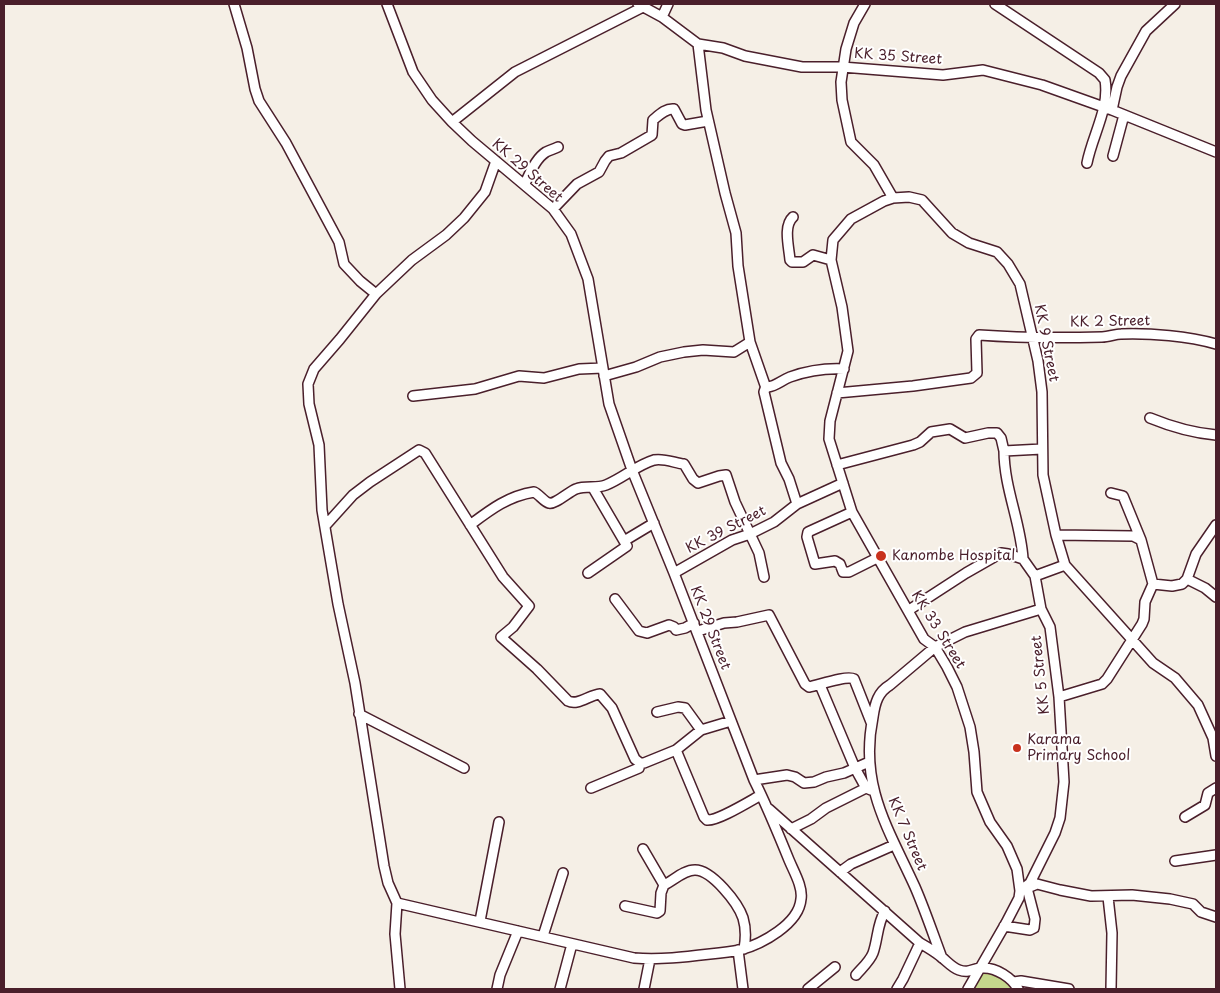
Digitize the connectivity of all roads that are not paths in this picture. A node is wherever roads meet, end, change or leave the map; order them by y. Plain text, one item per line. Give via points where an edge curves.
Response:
1 (234, 4) edge
2 (387, 4) edge
3 (668, 4) edge
4 (865, 4) edge
5 (995, 4) edge
6 (1175, 4) edge
7 (640, 5) edge
8 (662, 17) junction
9 (698, 44) junction
10 (842, 67) junction
11 (1108, 109) junction
12 (1124, 115) junction
13 (708, 121) junction
14 (452, 122) junction
15 (558, 147) dead end
16 (1216, 152) edge
17 (1113, 156) dead end
18 (496, 161) junction
19 (1087, 163) dead end
20 (525, 184) junction
21 (893, 198) junction
22 (553, 210) junction
23 (793, 217) dead end
24 (831, 260) junction
25 (376, 294) junction
26 (1033, 339) junction
27 (750, 342) junction
28 (1216, 344) edge
29 (844, 369) junction
30 (603, 372) junction
31 (766, 386) junction
32 (837, 393) junction
33 (413, 396) dead end
34 (1150, 418) dead end
35 (1216, 435) edge
36 (1042, 449) junction
37 (1004, 451) junction
38 (837, 465) junction
39 (632, 470) junction
40 (843, 482) junction
41 (593, 488) junction
42 (1111, 493) dead end
43 (797, 504) junction
44 (852, 512) junction
45 (654, 523) junction
46 (470, 525) junction
47 (1216, 525) edge
48 (325, 526) junction
49 (750, 534) junction
50 (1056, 535) junction
51 (1141, 540) junction
52 (624, 541) junction
53 (879, 557) junction
54 (1023, 559) junction
55 (1065, 565) junction
56 (588, 573) dead end
57 (674, 573) junction
58 (1035, 576) junction
59 (764, 577) dead end
60 (1187, 579) junction
61 (1153, 584) junction
62 (1216, 597) edge
63 (615, 599) dead end
64 (1041, 609) junction
65 (909, 610) junction
66 (696, 627) junction
67 (1132, 638) junction
68 (935, 647) junction
69 (820, 685) junction
70 (1059, 697) junction
71 (657, 712) dead end
72 (359, 714) junction
73 (731, 721) junction
74 (872, 722) junction
75 (701, 730) junction
76 (676, 750) junction
77 (1216, 756) edge
78 (870, 762) junction
79 (640, 763) junction
80 (464, 768) dead end
81 (855, 768) junction
82 (754, 780) junction
83 (591, 788) dead end
84 (1216, 788) edge
85 (870, 789) junction
86 (761, 795) junction
87 (768, 807) junction
88 (1185, 817) dead end
89 (499, 822) dead end
90 (791, 829) junction
91 (894, 845) junction
92 (643, 848) dead end
93 (1216, 855) edge
94 (1175, 861) dead end
95 (840, 872) junction
96 (563, 873) dead end
97 (664, 885) junction
98 (1024, 890) junction
99 (1108, 897) junction
100 (397, 903) junction
101 (625, 906) dead end
102 (885, 911) junction
103 (1216, 916) edge
104 (480, 921) junction
105 (1004, 926) junction
106 (518, 930) junction
107 (542, 936) junction
108 (920, 943) junction
109 (572, 944) junction
110 (741, 949) junction
111 (942, 958) junction
112 (650, 959) junction
113 (835, 967) dead end
114 (981, 968) junction
115 (856, 975) dead end
116 (1016, 986) edge
117 (400, 989) edge
118 (497, 989) edge
119 (560, 989) edge
120 (644, 989) edge
121 (742, 989) edge
122 (808, 989) edge
123 (897, 989) edge
124 (968, 989) edge
125 (1069, 989) edge
126 (1111, 989) edge

1 - 25 street via 259,101 340,242 344,264
2 - 14 street, KK 29 Street via 413,72
3 - 8 street
4 - 10 street via 851,30
5 - 11 street via 1103,76
6 - 11 street via 1146,31 1121,76
7 - 8 street, KK 35 Street
7 - 14 street via 515,72
8 - 9 street, KK 35 Street
9 - 10 street, KK 35 Street via 802,67
9 - 13 street
10 - 11 street, KK 35 Street via 943,76 983,70 1042,85
10 - 21 street via 842,100 850,142 874,165
11 - 12 street, KK 35 Street
11 - 19 street via 1090,148
12 - 16 street, KK 35 Street
12 - 17 street
13 - 22 street via 685,125 674,109 661,114 653,120 652,135 621,154 609,156 599,172 577,184
13 - 27 street via 736,233
14 - 18 street, KK 29 Street
15 - 20 street via 545,152
18 - 20 street, KK 29 Street
18 - 25 street via 485,192 464,218
20 - 22 street, KK 29 Street
21 - 24 street, KK 33 Street via 851,219 834,240
21 - 26 street, KK 9 Street via 909,196 922,200 952,233 969,243 997,252 1020,284
22 - 30 street, KK 29 Street via 571,234 588,279
23 - 24 street via 788,224 790,260 803,262 813,255
24 - 29 street, KK 33 Street via 848,351
25 - 48 street via 314,369 308,384 319,445 320,494
26 - 28 street, KK 2 Street via 1142,334 1195,338
26 - 32 street, KK 2 Street via 977,336 977,373 971,378
26 - 36 street, KK 9 Street via 1042,392
27 - 30 street via 734,352 684,352 636,368
27 - 31 street
29 - 31 street via 817,370 788,378 772,387
29 - 32 street, KK 33 Street
30 - 33 street via 579,369 544,378 519,376 475,390
30 - 39 street, KK 29 Street via 609,404
31 - 43 street via 764,392 781,463
32 - 38 street, KK 33 Street via 829,439
34 - 35 street via 1200,434
36 - 37 street
36 - 50 street, KK 9 Street via 1043,474
37 - 38 street via 1001,438 996,433 965,438 950,429 931,432 913,445
37 - 54 street
38 - 40 street, KK 33 Street
39 - 41 street via 615,481
39 - 45 street, KK 29 Street
39 - 49 street via 662,460 684,464 698,483 726,475
40 - 43 street, KK 39 Street
40 - 44 street, KK 33 Street
41 - 46 street via 574,489 550,504 534,492 528,492 499,503
41 - 52 street
42 - 51 street via 1123,496
43 - 49 street, KK 39 Street via 774,522
44 - 53 street, KK 33 Street
44 - 53 street via 808,532 815,564 835,561 843,572 849,572
45 - 52 street
45 - 57 street, KK 29 Street
46 - 48 street via 425,453 419,450 353,495
46 - 79 street via 503,577 529,606 501,638 571,703 600,694 612,708 635,759
47 - 60 street via 1196,554
48 - 72 street
49 - 57 street, KK 39 Street via 732,540
49 - 59 street via 759,553
50 - 51 street via 1133,536
50 - 55 street, KK 9 Street
51 - 61 street
52 - 56 street via 627,546
53 - 65 street, KK 33 Street
54 - 58 street
54 - 65 street via 1001,553
55 - 58 street
55 - 67 street, KK 9 Street
57 - 66 street, KK 29 Street
58 - 64 street, KK 5 Street
60 - 61 street via 1178,585
60 - 62 street
61 - 67 street via 1145,602 1144,619
63 - 66 street via 644,632 669,625 676,630
64 - 68 street, KK 7 Street via 966,632
64 - 70 street, KK 5 Street via 1050,627
65 - 68 street, KK 33 Street via 924,639
66 - 69 street via 770,615 805,684 809,687
66 - 73 street, KK 29 Street
67 - 70 street via 1102,684
67 - 77 street, KK 9 Street via 1153,663 1175,678 1198,705
68 - 74 street, KK 7 Street via 882,690 875,703
68 - 98 street, KK 33 Street via 947,666 970,728 977,792 990,822 1007,846
69 - 74 street via 848,677 854,679
69 - 81 street
70 - 98 street, KK 5 Street via 1064,782 1060,818
71 - 75 street via 684,708
72 - 80 street
72 - 100 street via 384,866
73 - 75 street
73 - 82 street, KK 29 Street
74 - 78 street, KK 7 Street
75 - 76 street
76 - 79 street
76 - 86 street via 707,820 725,815
78 - 81 street
78 - 85 street, KK 7 Street
79 - 83 street via 639,768
81 - 82 street via 814,782 804,783 787,775
81 - 85 street
82 - 86 street, KK 29 Street
84 - 88 street via 1208,793 1206,805
85 - 90 street via 826,808
85 - 91 street, KK 7 Street
86 - 87 street, KK 29 Street
87 - 90 street
87 - 110 street, KK 29 Street via 802,899 799,910 785,926 768,938
89 - 104 street
90 - 95 street
91 - 95 street via 850,864
91 - 111 street, KK 7 Street via 915,887
92 - 97 street
93 - 94 street
95 - 102 street
96 - 107 street
97 - 101 street via 657,913
97 - 110 street via 695,870 701,870 716,881 741,913 746,930
98 - 99 street via 1037,884
98 - 105 street, KK 5 Street
98 - 105 street, KK 33 Street via 1035,919 1034,928
99 - 103 street via 1132,895 1170,899 1194,904 1201,912
99 - 126 street via 1112,933
100 - 104 street, KK 29 Street
100 - 117 street via 395,934
102 - 108 street
102 - 115 street via 880,920 874,953
104 - 106 street, KK 29 Street
105 - 114 street, KK 5 Street
106 - 107 street, KK 29 Street
106 - 118 street
107 - 109 street, KK 29 Street
108 - 111 street
108 - 123 street
109 - 112 street, KK 29 Street
109 - 119 street
110 - 112 street, KK 29 Street
110 - 121 street
111 - 114 street via 958,970 969,972
112 - 120 street
113 - 122 street
114 - 116 street via 1004,975
114 - 124 street, KK 5 Street
116 - 125 street via 1022,981

